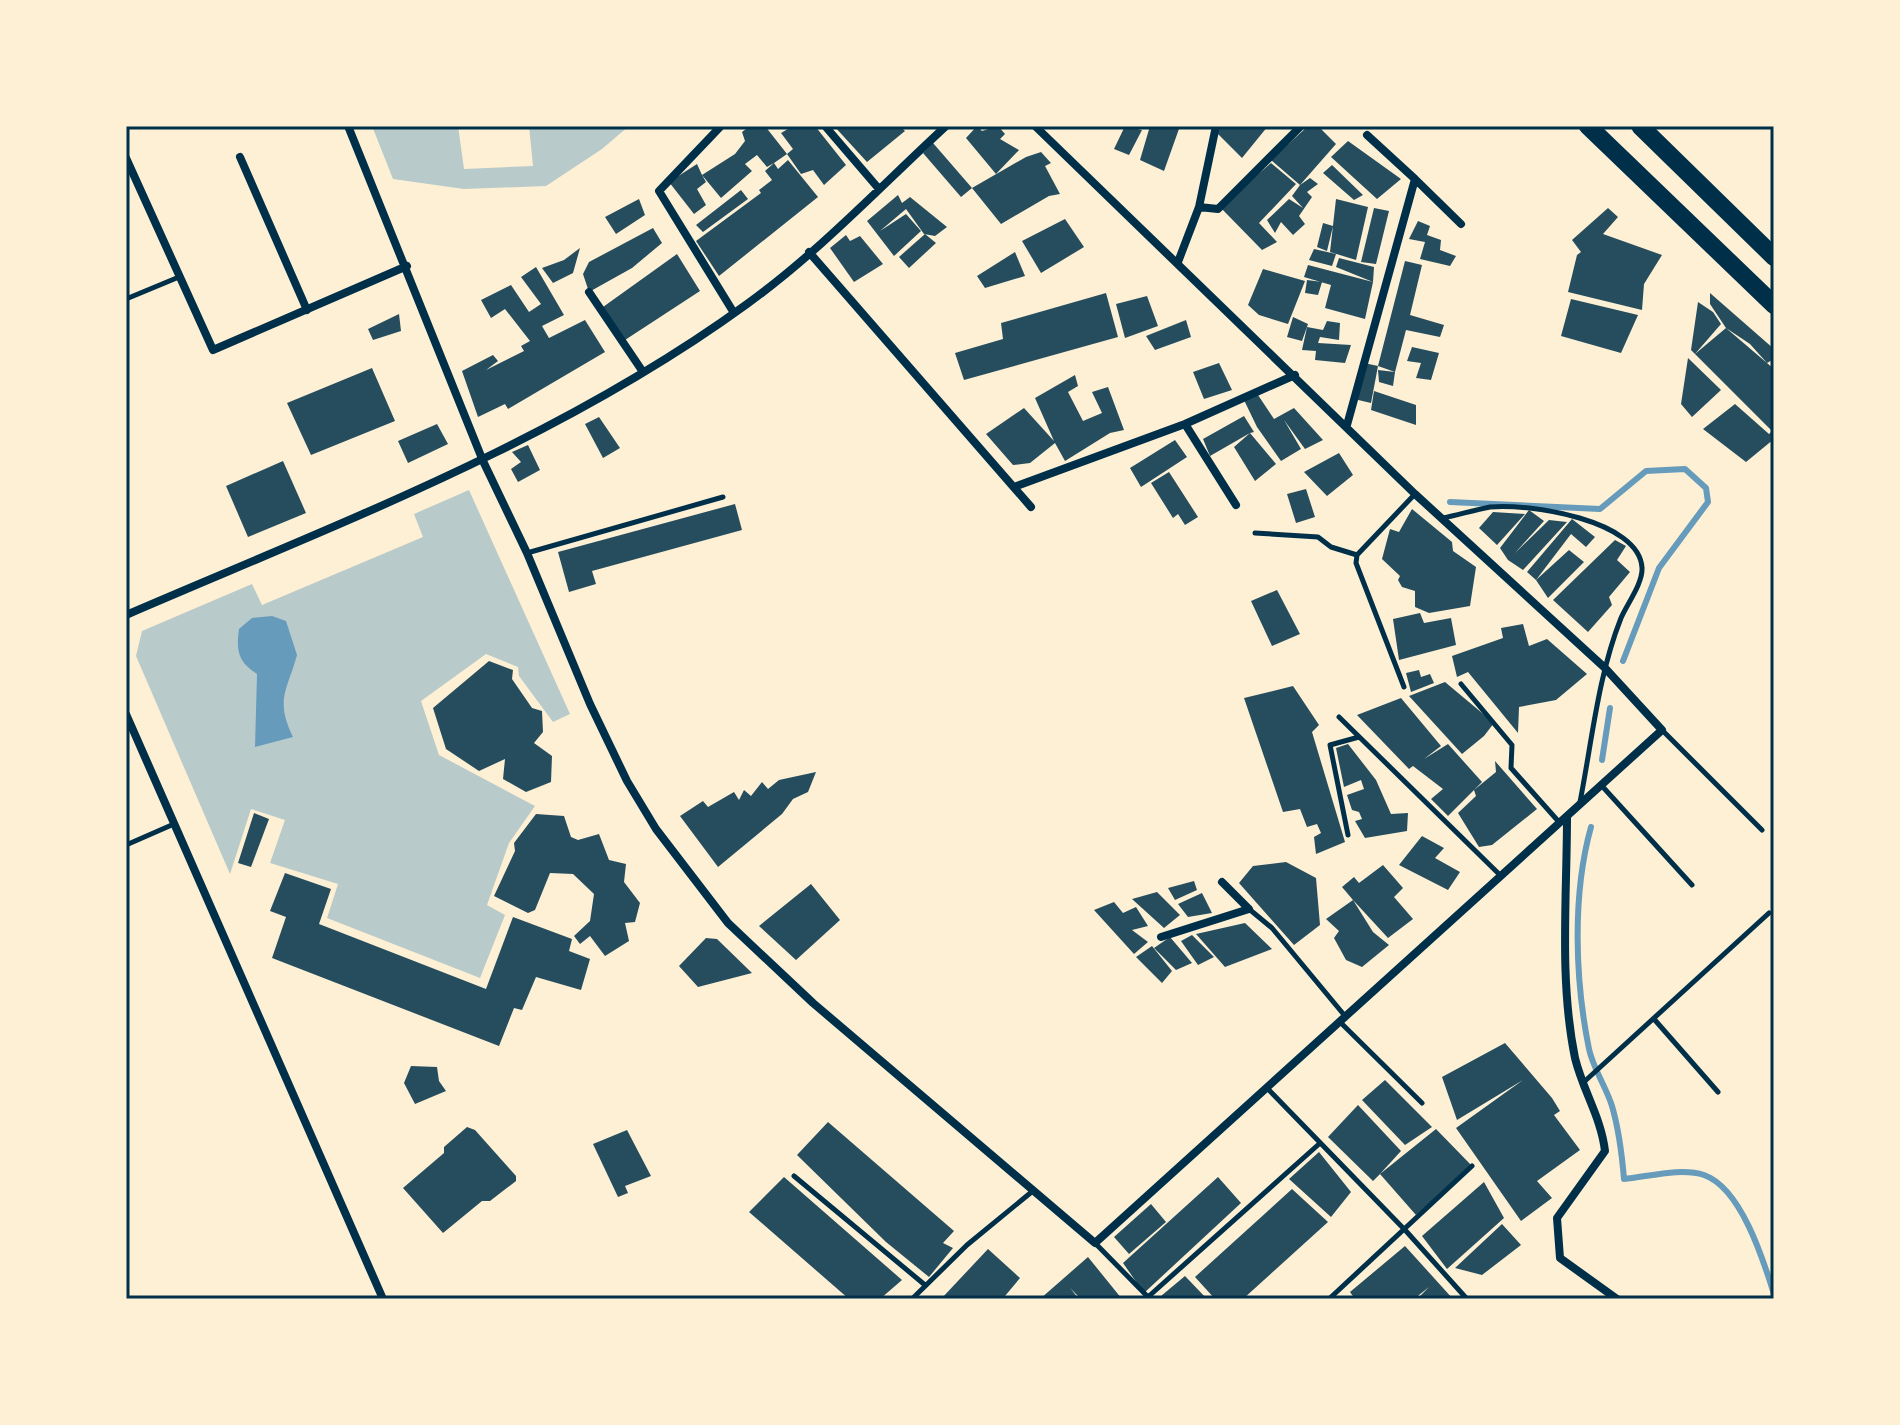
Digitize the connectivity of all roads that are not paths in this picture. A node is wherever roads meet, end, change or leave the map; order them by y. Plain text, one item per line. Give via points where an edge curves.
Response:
1 (348, 126) edge
2 (721, 126) edge
3 (825, 126) edge
4 (946, 126) edge
5 (1035, 126) edge
6 (1216, 126) edge
7 (1301, 126) edge
8 (1588, 126) edge
9 (1640, 126) edge
10 (1367, 135) dead end
11 (240, 157) dead end
12 (126, 158) edge
13 (129, 173) edge
14 (1415, 179) junction
15 (879, 189) junction
16 (1199, 207) junction
17 (1461, 224) dead end
18 (809, 252) junction
19 (1774, 257) edge
20 (1178, 262) junction
21 (407, 266) junction
22 (179, 277) junction
23 (589, 292) dead end
24 (126, 299) edge
25 (1774, 305) edge
26 (307, 310) junction
27 (734, 313) junction
28 (643, 372) junction
29 (1295, 375) junction
30 (1185, 424) junction
31 (1347, 425) junction
32 (483, 461) junction
33 (1014, 487) junction
34 (1415, 494) junction
35 (723, 497) dead end
36 (1236, 505) dead end
37 (1031, 507) dead end
38 (1443, 518) junction
39 (1255, 533) dead end
40 (527, 553) junction
41 (1357, 555) junction
42 (126, 615) edge
43 (1607, 671) junction
44 (1461, 684) dead end
45 (1404, 687) dead end
46 (126, 714) edge
47 (1339, 717) dead end
48 (1662, 730) junction
49 (1360, 737) junction
50 (1602, 786) junction
51 (1580, 807) junction
52 (1564, 820) junction
53 (174, 824) junction
54 (1762, 830) dead end
55 (1348, 835) dead end
56 (126, 845) edge
57 (1502, 876) junction
58 (1222, 882) dead end
59 (1692, 885) dead end
60 (1249, 909) junction
61 (1769, 913) dead end
62 (1161, 937) dead end
63 (1654, 1019) junction
64 (1343, 1020) junction
65 (1587, 1080) junction
66 (1267, 1088) junction
67 (1718, 1092) dead end
68 (1422, 1103) dead end
69 (1319, 1144) junction
70 (1472, 1166) dead end
71 (794, 1176) dead end
72 (1034, 1189) junction
73 (1406, 1231) junction
74 (1095, 1243) junction
75 (925, 1285) junction
76 (1149, 1298) edge
77 (383, 1299) edge
78 (912, 1299) edge
79 (1329, 1299) edge
80 (1467, 1299) edge
81 (1617, 1299) edge

1 - 21 street
2 - 27 street via 659,191
3 - 15 street
4 - 15 street
5 - 20 street
6 - 16 street
7 - 16 street via 1218,209
8 - 25 main road
9 - 19 main road
10 - 14 street
11 - 26 street
12 - 13 street
13 - 22 street
14 - 17 street
14 - 31 street
15 - 18 street
16 - 20 street
18 - 27 street
18 - 33 street
20 - 29 street
21 - 26 street
21 - 32 street
22 - 24 lane
22 - 26 street via 213,350
23 - 28 street
27 - 28 street
28 - 32 street
29 - 30 street
29 - 31 street
30 - 33 street
30 - 36 street
31 - 34 street
32 - 40 street
32 - 42 street
33 - 37 street
34 - 38 street
34 - 41 lane
35 - 40 lane
38 - 43 street
38 - 43 lane via 1493,507 1574,515 1622,535 1638,552 1643,570 1621,619
39 - 41 lane via 1318,537
40 - 72 street via 627,781 656,829 728,923 813,1003
41 - 45 lane
43 - 48 street
43 - 51 lane
44 - 52 lane via 1512,745 1511,768
46 - 53 street
47 - 49 lane
48 - 50 street
48 - 54 lane
49 - 55 lane via 1330,745
49 - 57 lane
50 - 51 street
50 - 59 lane
51 - 52 street
52 - 57 street
52 - 65 street via 1566,972 1576,1059
53 - 56 lane
53 - 77 street
57 - 64 street
58 - 60 street
60 - 62 street
60 - 64 lane via 1272,928
61 - 63 lane
63 - 65 lane
63 - 67 lane
64 - 66 street
64 - 68 lane
65 - 81 street via 1605,1151 1557,1218 1560,1258
66 - 69 lane
66 - 74 street
69 - 73 lane
69 - 76 lane
70 - 73 lane
71 - 75 lane
72 - 74 street
72 - 75 lane
73 - 79 lane
73 - 80 lane
74 - 76 lane
75 - 78 lane

